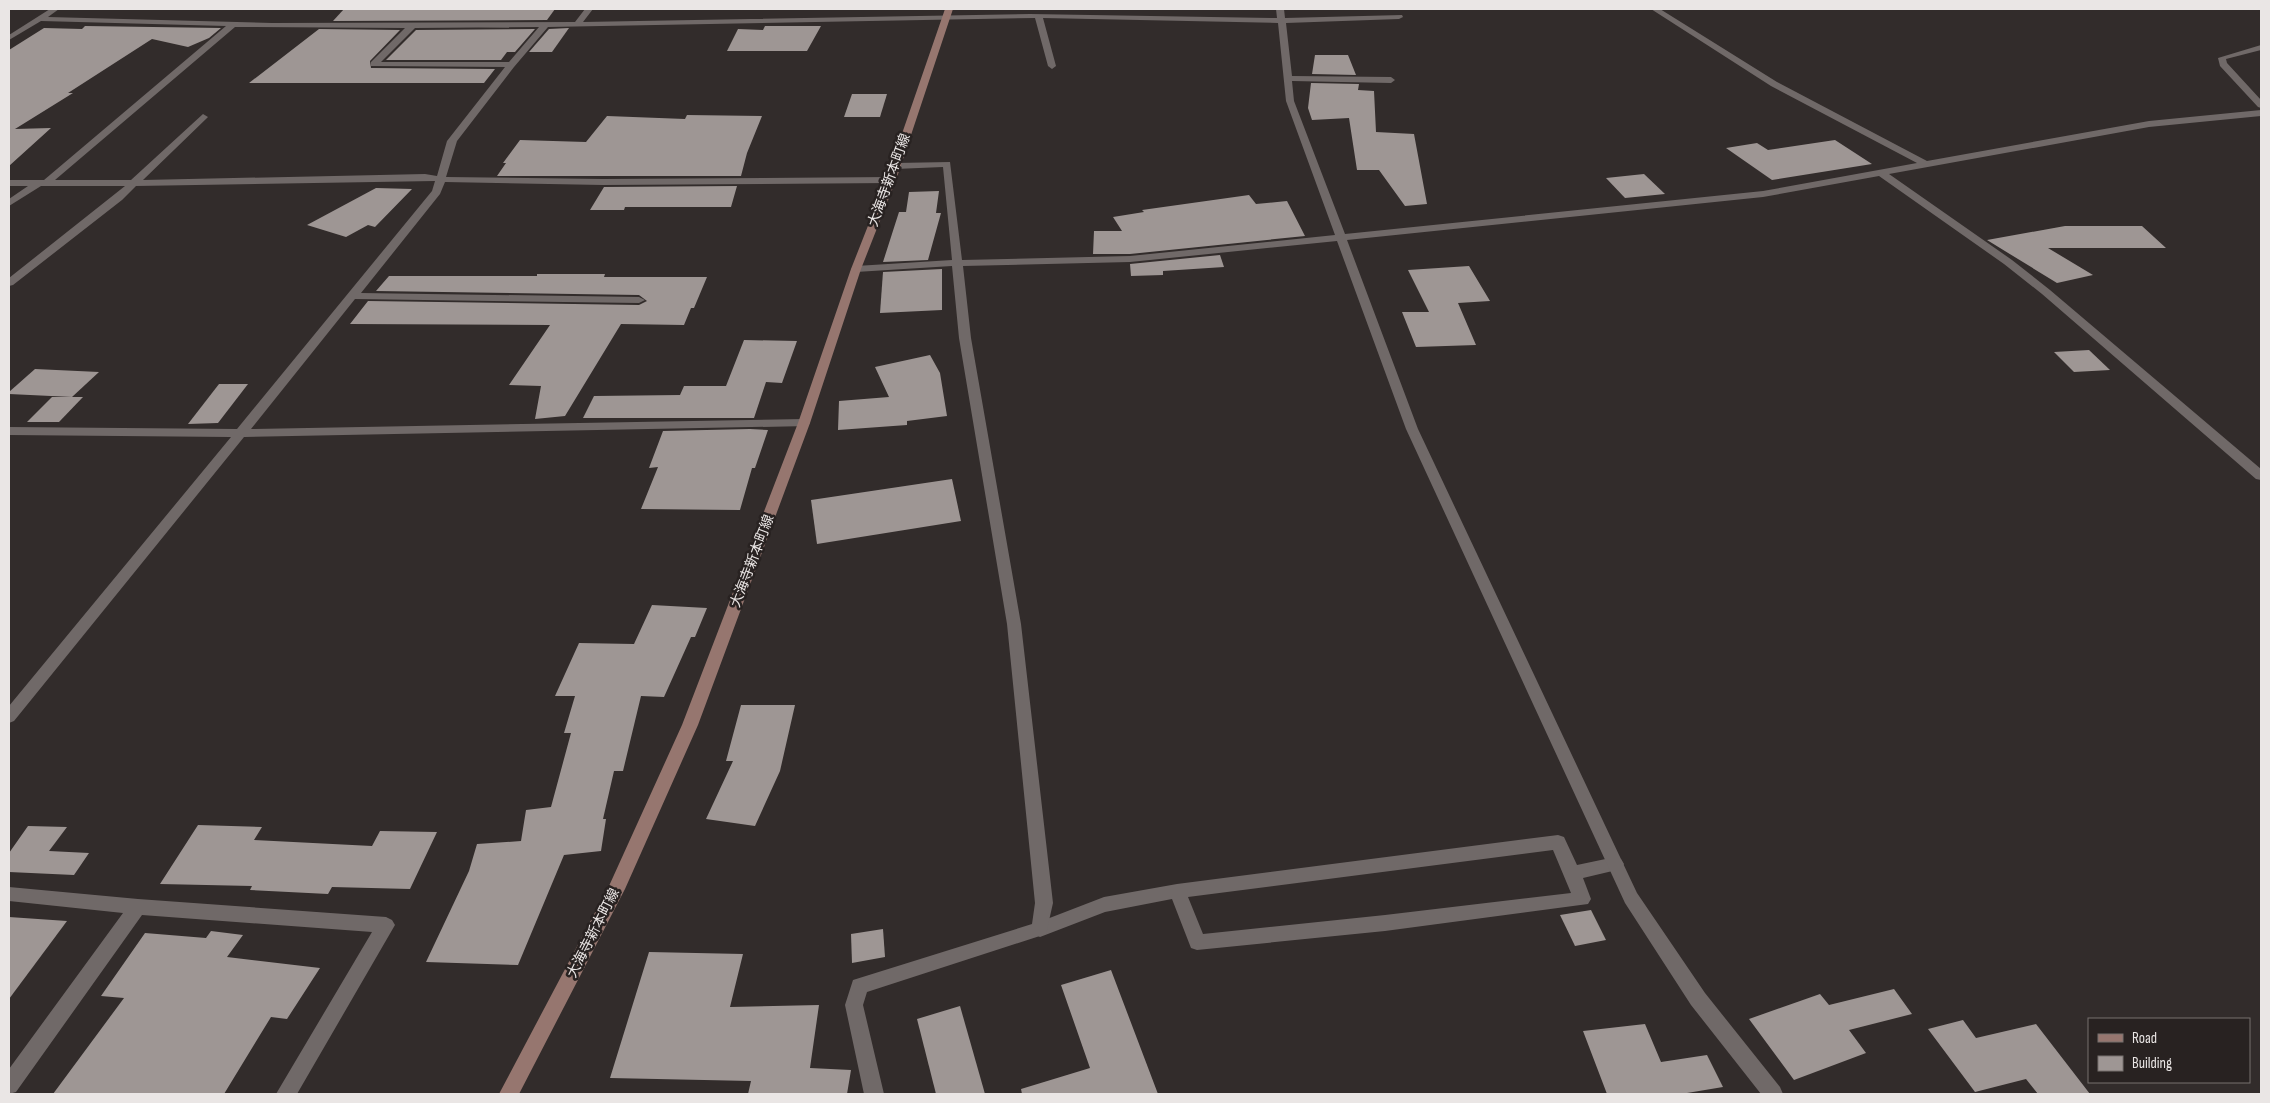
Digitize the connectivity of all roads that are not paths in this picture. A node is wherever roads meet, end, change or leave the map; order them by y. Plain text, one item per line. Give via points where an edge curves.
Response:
1 (55, 9) edge
2 (589, 9) edge
3 (1280, 9) edge
4 (1347, 9) edge
5 (1655, 9) edge
6 (947, 14) edge
7 (1038, 16) junction
8 (1399, 17) dead end
9 (40, 19) junction
10 (1281, 21) junction
11 (1355, 21) junction
12 (235, 23) junction
13 (547, 23) junction
14 (414, 24) junction
15 (578, 24) junction
16 (9, 38) edge
17 (2261, 47) edge
18 (511, 65) junction
19 (1052, 66) dead end
20 (1287, 78) junction
21 (1391, 80) dead end
22 (2261, 105) edge
23 (2261, 113) edge
24 (203, 117) dead end
25 (1925, 164) junction
26 (895, 166) junction
27 (1880, 173) junction
28 (441, 180) junction
29 (891, 180) junction
30 (9, 183) edge
31 (133, 183) junction
32 (41, 184) junction
33 (9, 203) edge
34 (1340, 238) junction
35 (957, 263) junction
36 (856, 269) junction
37 (9, 283) edge
38 (351, 296) junction
39 (639, 300) dead end
40 (804, 423) junction
41 (9, 431) edge
42 (242, 433) junction
43 (2261, 476) edge
44 (12, 710) edge
45 (1615, 864) junction
46 (1572, 873) junction
47 (1177, 891) junction
48 (9, 894) edge
49 (138, 907) junction
50 (1040, 929) junction
51 (9, 1085) edge
52 (286, 1094) edge
53 (509, 1094) edge
54 (874, 1094) edge
55 (1773, 1094) edge

1 - 9 street
2 - 15 street
3 - 10 street
4 - 11 street
5 - 25 street via 1774,84
6 - 7 street
6 - 15 street
6 - 26 main road, 大海寺新本町線
7 - 10 street
7 - 19 street
8 - 11 street
9 - 12 street
9 - 16 street
10 - 11 street
10 - 20 street
12 - 14 street
12 - 32 street
13 - 14 street
13 - 15 street
13 - 18 street
14 - 18 street via 374,64
17 - 22 street via 2222,58 2223,64
18 - 28 street via 452,141
20 - 21 street
20 - 34 street via 1290,101
23 - 25 street via 2149,124
24 - 31 street
25 - 27 street
26 - 29 main road, 大海寺新本町線
26 - 35 street via 947,164
27 - 34 street via 1763,194
27 - 43 street via 2046,292
28 - 29 street
28 - 31 street via 425,177
28 - 38 street via 436,192
29 - 36 main road, 大海寺新本町線
30 - 32 street
31 - 32 street
31 - 37 street
32 - 33 street
34 - 35 street via 1130,259
34 - 45 street via 1412,429
35 - 36 street
35 - 50 street via 965,338 1014,624 1044,902
36 - 40 main road, 大海寺新本町線
38 - 39 street
38 - 42 street
40 - 42 street
40 - 53 main road, 大海寺新本町線 via 690,725 616,889
41 - 42 street
42 - 44 street
45 - 46 street
45 - 55 street via 1631,898 1698,999
46 - 47 street via 1558,842
46 - 47 street via 1582,899 1198,942
47 - 50 street via 1104,905
48 - 49 street
49 - 51 street
49 - 52 street via 386,925
50 - 54 street via 860,986 854,1005

